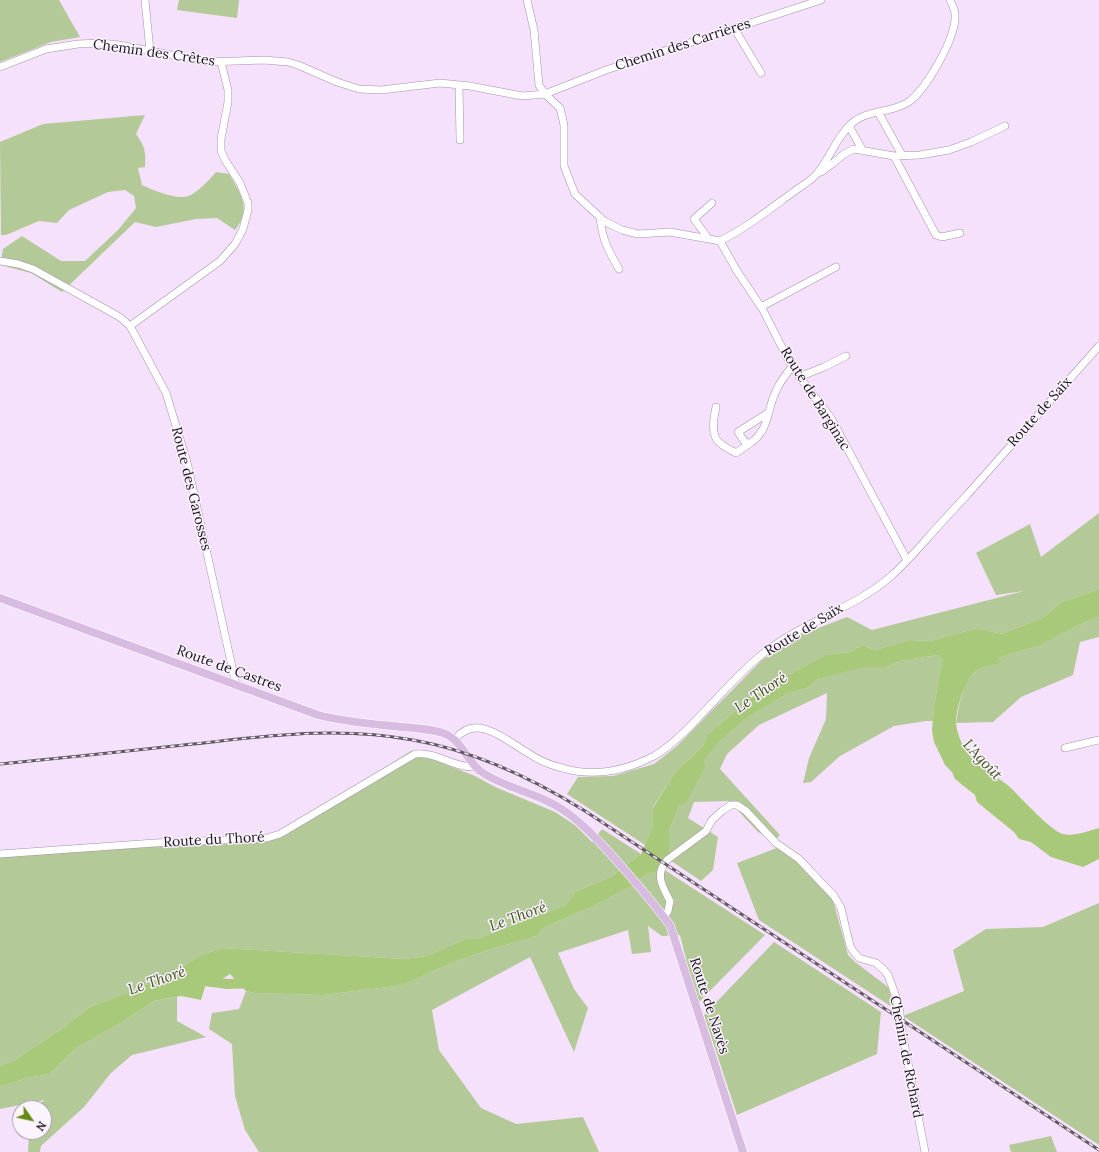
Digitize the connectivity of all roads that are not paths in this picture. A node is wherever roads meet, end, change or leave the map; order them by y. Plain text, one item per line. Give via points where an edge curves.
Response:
1 (145, 0) edge
2 (527, 0) edge
3 (821, 0) edge
4 (950, 0) edge
5 (734, 28) junction
6 (150, 50) junction
7 (221, 62) junction
8 (0, 67) edge
9 (761, 73) dead end
10 (459, 85) junction
11 (546, 94) junction
12 (878, 112) junction
13 (848, 126) junction
14 (1005, 126) dead end
15 (460, 140) dead end
16 (863, 151) junction
17 (902, 155) junction
18 (894, 156) junction
19 (819, 173) junction
20 (712, 203) dead end
21 (600, 217) junction
22 (960, 233) dead end
23 (708, 238) junction
24 (720, 241) junction
25 (0, 261) edge
26 (836, 267) dead end
27 (619, 269) dead end
28 (761, 307) junction
29 (130, 326) junction
30 (1099, 346) edge
31 (846, 356) dead end
32 (792, 367) junction
33 (799, 376) junction
34 (716, 407) dead end
35 (768, 413) junction
36 (749, 444) junction
37 (907, 560) junction
38 (0, 598) edge
39 (236, 685) junction
40 (455, 739) junction
41 (1099, 740) edge
42 (1065, 748) dead end
43 (475, 767) junction
44 (0, 854) edge
45 (664, 917) junction
46 (743, 1152) edge
47 (925, 1152) edge

1 - 6 street
2 - 11 street via 534,30 539,85
3 - 5 street, Chemin des Carrières
4 - 12 street via 955,14 953,31 933,73 908,102
5 - 9 street
5 - 11 street, Chemin des Carrières via 606,70
6 - 7 street, Chemin des Crêtes via 182,58
6 - 8 street, Chemin des Crêtes via 119,45 78,44 46,49
7 - 10 street, Chemin des Crêtes via 288,62 350,86 370,90 440,83
7 - 29 street via 228,90 221,151 240,183 248,203 243,228 235,244 220,261
10 - 11 street, Chemin des Crêtes via 522,96
10 - 15 street
11 - 21 street via 560,108 564,125 564,166 575,194
12 - 13 street via 862,115
12 - 17 street
13 - 16 street
13 - 19 street
14 - 17 street via 949,150
16 - 18 street
16 - 19 street via 849,151
17 - 18 street
18 - 22 street via 936,235 942,237
19 - 24 street via 765,214
20 - 23 street via 694,219
21 - 23 street via 622,230 638,234 670,232
21 - 27 street via 602,235
23 - 24 street
24 - 28 street, Route de Barginac
25 - 29 street, Route des Garosses via 33,270 109,310
26 - 28 street
28 - 32 street, Route de Barginac
29 - 39 street, Route des Garosses via 166,393 187,462
30 - 37 street, Route de Saïx
31 - 33 street
32 - 33 street, Route de Barginac
32 - 35 street via 775,392
33 - 37 street, Route de Barginac via 830,418
34 - 36 street via 714,432 718,442 736,453
35 - 36 street via 763,430 758,438
35 - 36 street via 738,432
37 - 40 street, Route de Saïx via 876,588 772,647 746,669 678,739 640,763 610,771 580,772 543,762 499,734 482,728 471,729
38 - 39 main road, Route de Castres
39 - 40 main road, Route de Castres via 330,718 426,729
40 - 43 main road
41 - 42 street
43 - 44 street, Route du Thoré via 458,766 426,754 415,754 280,834 267,838
43 - 45 main road, Route de Navès via 490,777 539,797 569,814 615,858
45 - 46 main road, Route de Navès via 670,925
45 - 47 street, Chemin de Richard via 670,901 661,883 662,865 706,831 712,820 731,805 746,811 776,843 799,859 838,902 850,946 855,955 881,966 888,975 899,1005

